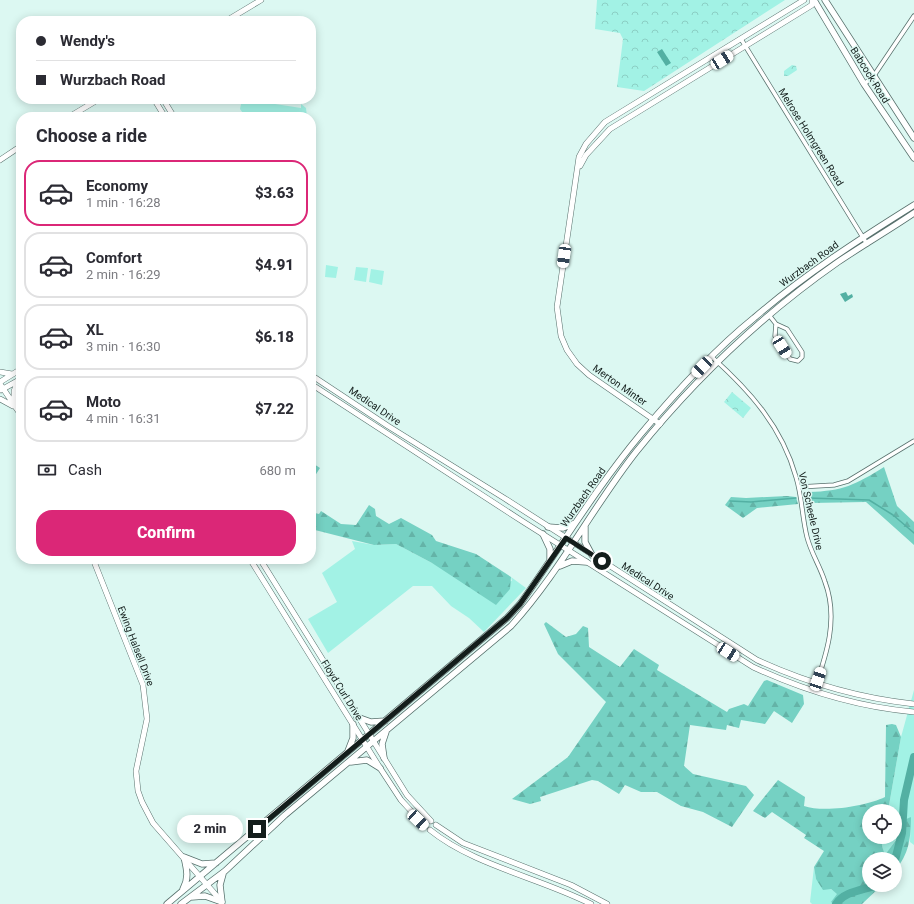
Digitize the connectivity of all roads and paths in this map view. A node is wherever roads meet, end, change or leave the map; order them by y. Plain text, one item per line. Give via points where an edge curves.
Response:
1 (261, 0) edge
2 (804, 0) edge
3 (812, 0) edge
4 (825, 0) edge
5 (234, 16) edge
6 (914, 16) edge
7 (741, 39) junction
8 (745, 46) junction
9 (873, 77) junction
10 (864, 84) junction
11 (91, 104) edge
12 (77, 112) edge
13 (914, 138) edge
14 (16, 149) edge
15 (914, 158) edge
16 (0, 160) edge
17 (577, 170) junction
18 (914, 205) edge
19 (914, 213) edge
20 (863, 237) junction
21 (867, 244) junction
22 (769, 315) junction
23 (776, 324) junction
24 (712, 357) junction
25 (718, 362) junction
26 (0, 372) edge
27 (16, 372) edge
28 (13, 374) junction
29 (316, 378) edge
30 (16, 381) edge
31 (326, 384) junction
32 (1, 386) edge
33 (16, 387) edge
34 (316, 387) edge
35 (322, 391) junction
36 (0, 399) edge
37 (14, 406) junction
38 (16, 409) edge
39 (654, 419) junction
40 (660, 424) junction
41 (914, 441) edge
42 (799, 487) junction
43 (575, 523) junction
44 (586, 525) junction
45 (548, 527) junction
46 (543, 534) junction
47 (566, 538) junction
48 (574, 543) junction
49 (560, 546) junction
50 (569, 551) junction
51 (592, 555) junction
52 (550, 561) junction
53 (586, 562) junction
54 (95, 564) edge
55 (253, 564) edge
56 (263, 564) edge
57 (558, 567) junction
58 (816, 684) junction
59 (814, 691) junction
60 (914, 704) edge
61 (914, 712) edge
62 (357, 717) junction
63 (387, 720) junction
64 (353, 724) junction
65 (387, 730) junction
66 (369, 735) junction
67 (363, 740) junction
68 (373, 742) junction
69 (367, 746) junction
70 (346, 755) junction
71 (384, 758) junction
72 (349, 762) junction
73 (380, 768) junction
74 (431, 821) dead end
75 (436, 825) dead end
76 (425, 826) dead end
77 (430, 830) dead end
78 (451, 836) junction
79 (446, 842) junction
80 (184, 857) junction
81 (217, 862) junction
82 (225, 871) junction
83 (537, 871) junction
84 (200, 876) junction
85 (534, 879) junction
86 (207, 884) junction
87 (180, 893) junction
88 (188, 898) junction
89 (222, 903) edge
90 (167, 904) edge
91 (181, 904) edge
92 (591, 904) edge
93 (607, 904) edge

1 - 5 street
2 - 7 street, Merton Minter
3 - 8 street, Merton Minter via 812,5
3 - 10 main road, Babcock Road
4 - 9 main road, Babcock Road
6 - 9 street
7 - 8 street, Melrose Holmgreen Road
7 - 17 street, Merton Minter via 605,122 586,144 579,157
8 - 17 street, Merton Minter via 610,129 586,155
8 - 20 street, Melrose Holmgreen Road
9 - 10 street
9 - 13 main road, Babcock Road
10 - 15 main road, Babcock Road
11 - 12 street
14 - 16 street
17 - 39 street, Merton Minter via 557,307 561,336 573,358 589,375
18 - 20 main road, Wurzbach Road
19 - 21 main road, Wurzbach Road
20 - 21 street, Melrose Holmgreen Road
20 - 24 main road, Wurzbach Road via 779,297
21 - 22 main road, Wurzbach Road via 816,278
22 - 23 street
22 - 25 main road, Wurzbach Road
23 - 23 street via 775,336 790,359 798,361 802,357 802,352 787,329
24 - 25 street, Von Scheele Drive
24 - 39 main road, Wurzbach Road
25 - 40 main road, Wurzbach Road
25 - 42 street, Von Scheele Drive via 746,388 769,418 791,461
26 - 28 street
27 - 28 street
28 - 32 street
29 - 31 street, Medical Drive
30 - 32 street
31 - 35 street
31 - 45 street, Medical Drive
32 - 37 street
33 - 37 street
34 - 35 street, Medical Drive
35 - 46 street, Medical Drive
36 - 37 street
37 - 38 street
39 - 40 street, Merton Minter
39 - 43 main road, Wurzbach Road
40 - 44 main road, Wurzbach Road via 636,453
41 - 42 street via 848,481 834,485
42 - 58 street, Von Scheele Drive via 807,536 826,583 831,607 828,648
43 - 45 main road via 564,528
43 - 47 main road, Wurzbach Road
44 - 48 main road, Wurzbach Road
44 - 51 main road via 585,542
45 - 47 street, Medical Drive
46 - 49 street, Medical Drive
46 - 52 main road via 550,549
47 - 48 street, Medical Drive
47 - 49 main road, Wurzbach Road
48 - 50 main road, Wurzbach Road
48 - 51 street, Medical Drive
49 - 50 street, Medical Drive
49 - 52 main road, Wurzbach Road
50 - 53 street, Medical Drive
50 - 57 main road, Wurzbach Road
51 - 58 street, Medical Drive via 743,652 780,671
52 - 63 main road, Wurzbach Road via 507,618
53 - 57 main road via 572,561
53 - 59 street, Medical Drive via 748,665
54 - 80 street, Ewing Halsell Drive via 143,685 147,719 136,771 138,791 154,823
55 - 64 street, Floyd Curl Drive
56 - 62 street, Floyd Curl Drive
57 - 65 main road, Wurzbach Road via 511,626
58 - 59 street, Von Scheele Drive
58 - 60 street, Medical Drive via 854,695
59 - 61 street, Medical Drive via 852,703
62 - 63 main road via 371,722
62 - 66 street, Floyd Curl Drive
63 - 66 main road, Wurzbach Road
64 - 67 street, Floyd Curl Drive
64 - 70 main road via 353,738
65 - 68 main road, Wurzbach Road
65 - 71 main road via 382,740
66 - 67 main road, Wurzbach Road
66 - 68 street, Floyd Curl Drive
67 - 69 street, Floyd Curl Drive
67 - 70 main road, Wurzbach Road
68 - 69 main road, Wurzbach Road
68 - 71 street, Floyd Curl Drive
69 - 72 main road, Wurzbach Road
69 - 73 street, Floyd Curl Drive
70 - 81 main road, Wurzbach Road
71 - 74 street, Floyd Curl Drive via 407,796
72 - 73 main road via 367,760
72 - 82 main road, Wurzbach Road
73 - 76 street, Floyd Curl Drive via 401,800
75 - 78 street
77 - 79 street
78 - 79 street
78 - 83 street
79 - 85 street
80 - 81 main road via 202,864
80 - 84 street, Ewing Halsell Drive
80 - 87 main road via 188,873 186,884
81 - 84 main road, Wurzbach Road
82 - 86 main road, Wurzbach Road
82 - 89 main road via 220,882
83 - 85 street
83 - 93 street
84 - 86 street, Ewing Halsell Drive
84 - 87 main road, Wurzbach Road
85 - 92 street
86 - 88 main road, Wurzbach Road
86 - 89 street, Ewing Halsell Drive
87 - 90 main road, Wurzbach Road
88 - 89 main road via 202,895
88 - 91 main road, Wurzbach Road

